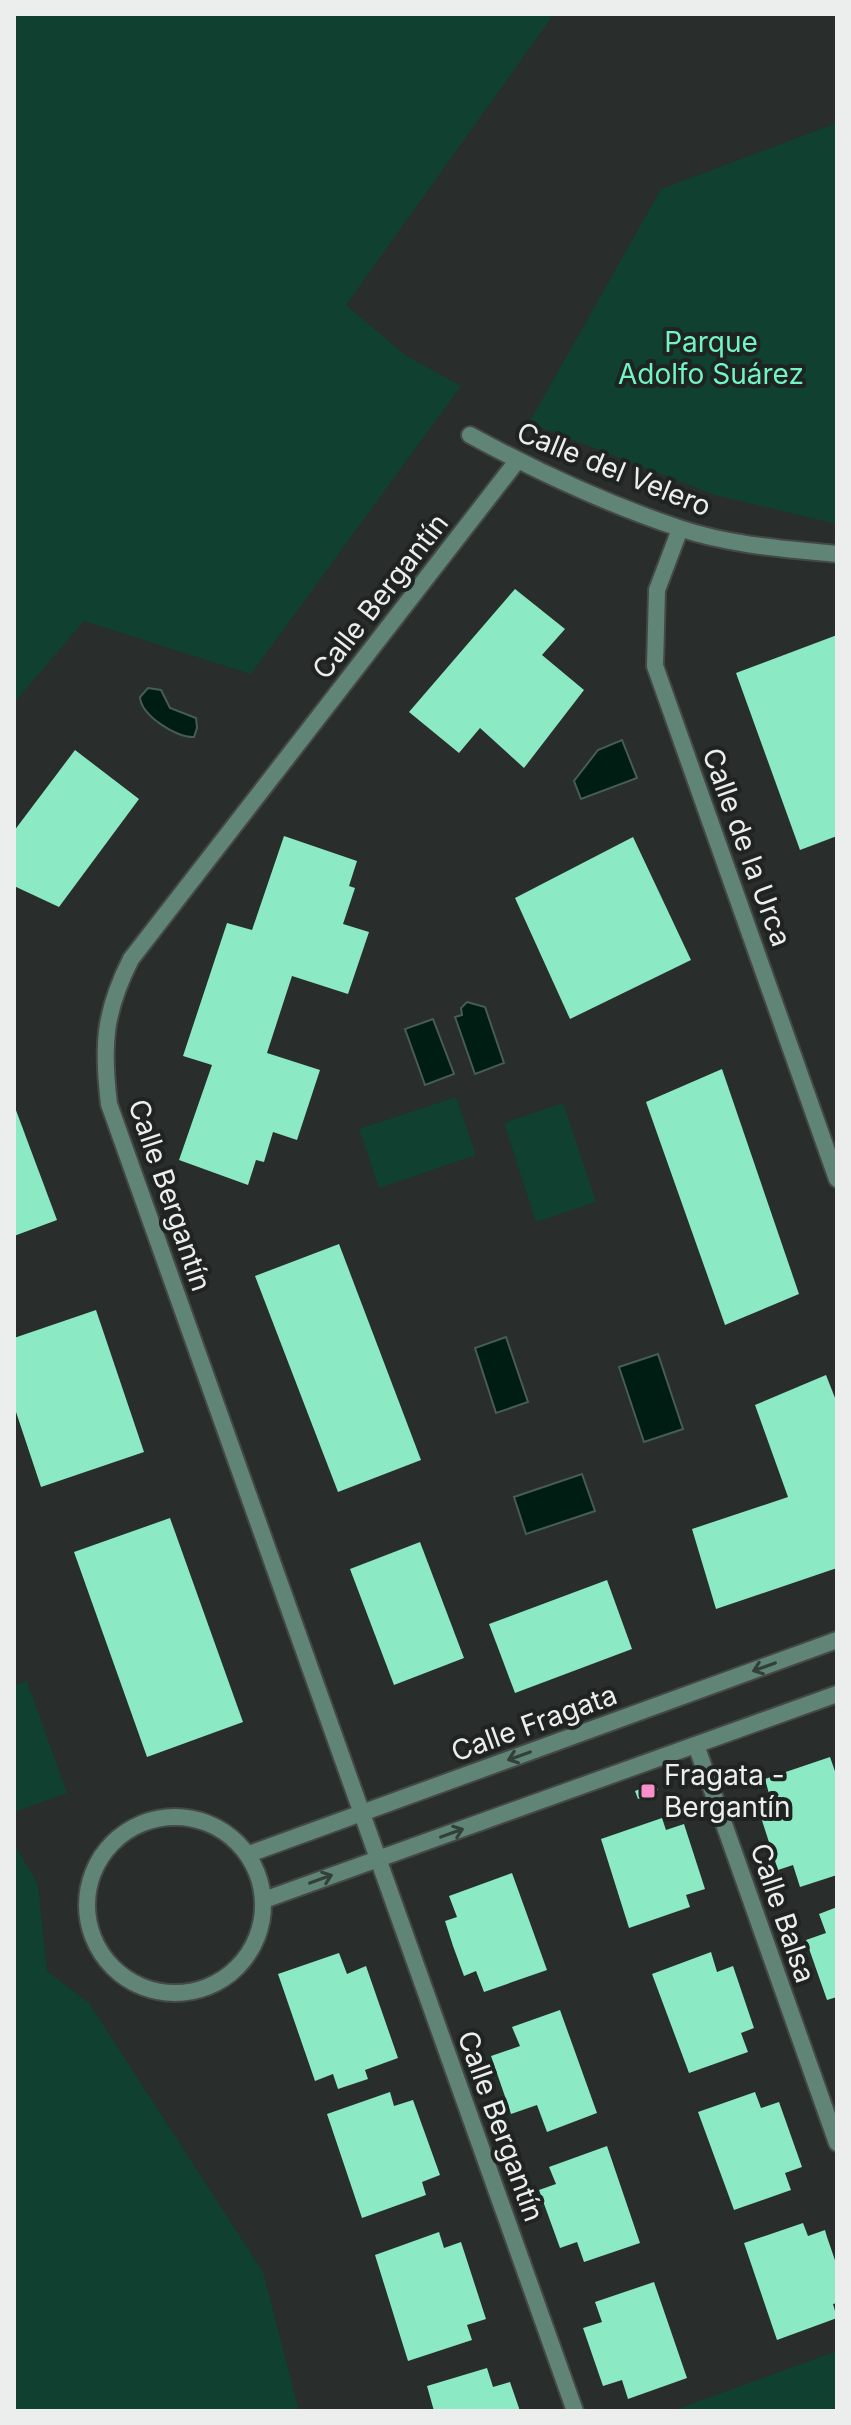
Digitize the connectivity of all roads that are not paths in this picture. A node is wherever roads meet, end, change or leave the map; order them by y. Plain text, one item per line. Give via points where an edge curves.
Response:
1 (470, 435) dead end
2 (517, 461) junction
3 (680, 529) junction
4 (837, 554) edge
5 (837, 1179) edge
6 (837, 1640) edge
7 (837, 1694) edge
8 (696, 1745) junction
9 (361, 1813) junction
10 (249, 1854) junction
11 (378, 1859) junction
12 (264, 1900) junction
13 (837, 2143) edge
14 (575, 2411) edge

1 - 2 street, Calle del Velero
2 - 3 street, Calle del Velero
2 - 9 street, Calle Bergantín via 131,959 112,996 103,1050 109,1104
3 - 4 street, Calle del Velero via 762,547
3 - 5 street, Calle de la Urca via 657,590 655,666
6 -> 9 street, Calle Fragata
7 - 8 street
11 -> 8 street
8 - 13 street, Calle Balsa
9 - 10 street, Calle Fragata
9 - 11 street, Calle Bergantín
10 - 12 street
10 - 12 street via 228,1832 201,1819 171,1816 142,1822 117,1838 98,1861 88,1889 87,1919 99,1951 121,1976 151,1991 185,1994 217,1984 243,1962 260,1933
12 -> 11 street
11 - 14 street, Calle Bergantín

